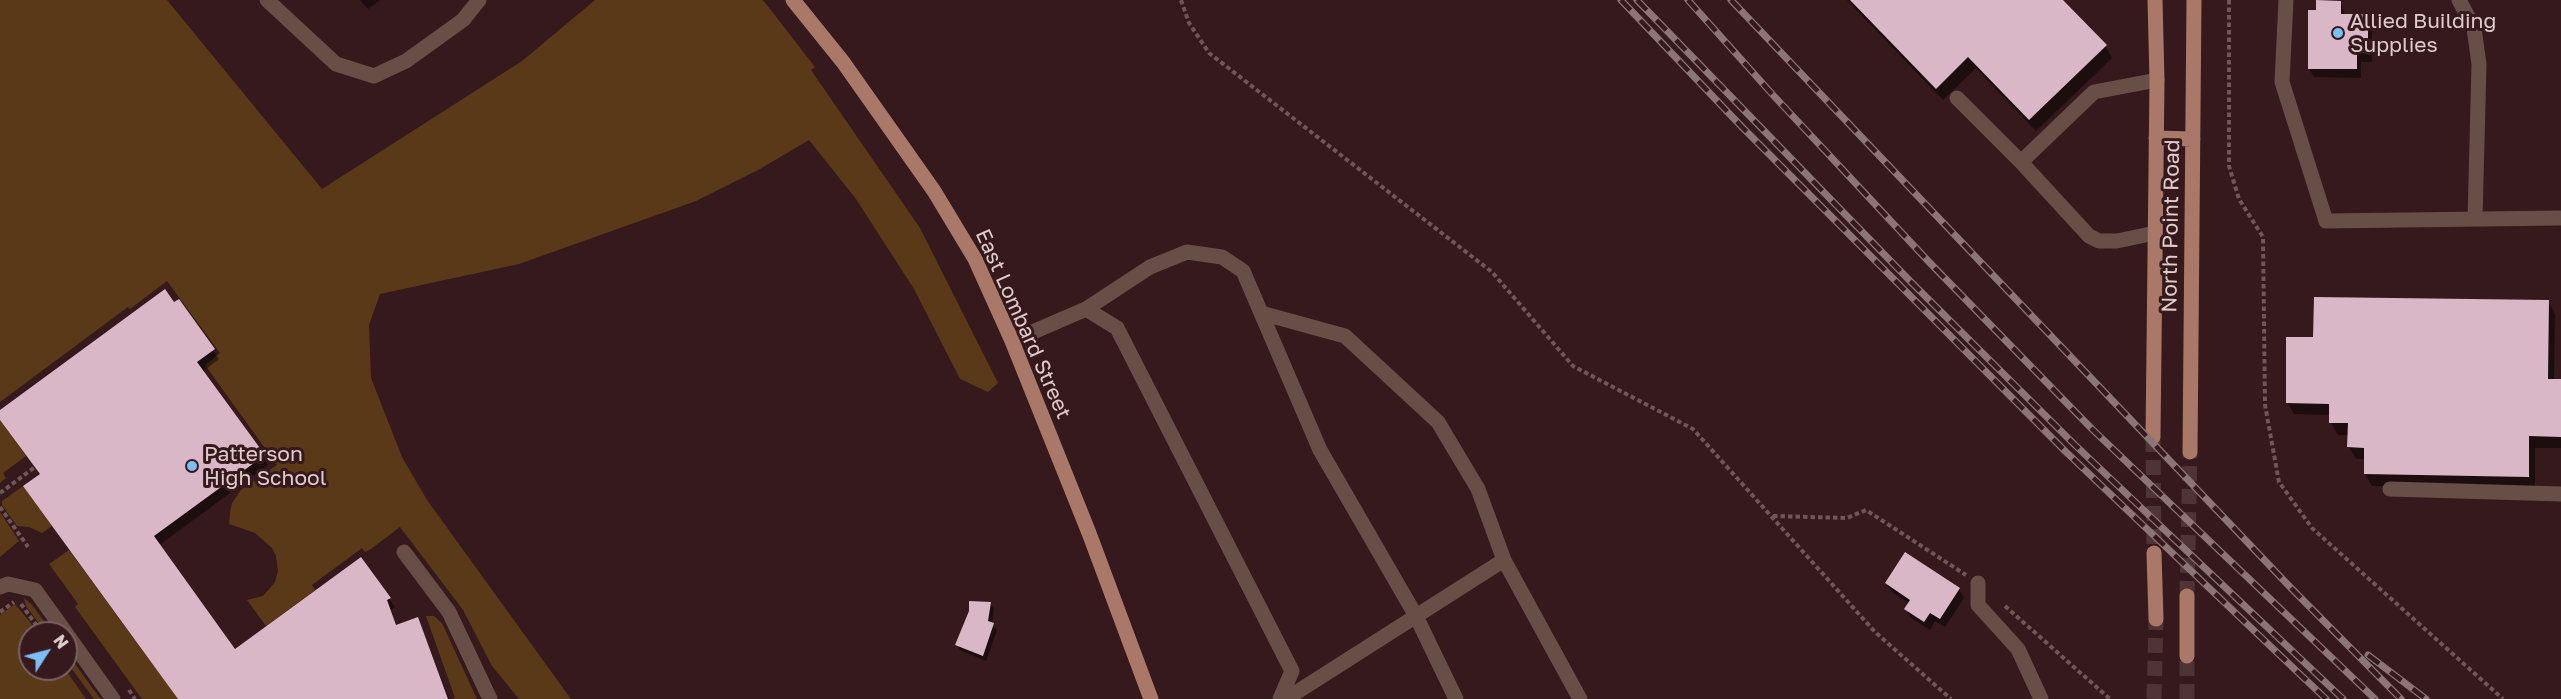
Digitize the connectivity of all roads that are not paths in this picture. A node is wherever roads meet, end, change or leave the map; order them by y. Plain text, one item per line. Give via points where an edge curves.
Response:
1 (267, 0) edge
2 (479, 0) edge
3 (793, 0) edge
4 (2155, 0) edge
5 (2194, 0) edge
6 (2286, 0) edge
7 (2459, 0) edge
8 (2157, 80) junction
9 (1957, 98) dead end
10 (2156, 138) junction
11 (2193, 139) junction
12 (2021, 162) junction
13 (2561, 218) edge
14 (2475, 219) junction
15 (2156, 233) junction
16 (1086, 309) junction
17 (1261, 312) junction
18 (1012, 341) junction
19 (2153, 437) tunnel mouth
20 (2190, 452) tunnel mouth
21 (2390, 489) dead end
22 (2561, 494) edge
23 (404, 552) dead end
24 (2154, 553) tunnel mouth
25 (1504, 560) junction
26 (3, 581) edge
27 (1978, 583) road end
28 (2187, 596) tunnel mouth
29 (1416, 616) junction
30 (2156, 619) tunnel mouth
31 (57, 621) edge
32 (78, 650) edge
33 (2187, 656) tunnel mouth
34 (113, 699) edge
35 (490, 699) edge
36 (1151, 699) edge
37 (1280, 699) edge
38 (1286, 699) edge
39 (1456, 699) edge
40 (1580, 699) edge
41 (2041, 699) edge

1 - 2 lane via 336,64 374,76 425,48 463,20
3 - 18 main road, East Lombard Street via 843,62 934,191 975,259
4 - 8 main road, North Point Road
5 - 11 main road, North Point Road
6 - 14 lane via 2282,82 2326,221
7 - 14 lane via 2474,28 2479,64
8 - 10 main road, North Point Road
8 - 12 lane via 2094,92
9 - 12 lane
10 - 11 main road
10 - 15 main road, North Point Road
11 - 20 main road, North Point Road
12 - 15 lane via 2089,236 2099,241 2117,241
13 - 14 lane
15 - 19 main road, North Point Road
16 - 17 lane via 1150,267 1187,252 1222,257 1243,271
16 - 18 lane
16 - 37 lane via 1117,328 1292,671
17 - 25 lane via 1345,336 1438,422 1478,489
17 - 29 lane via 1320,450
18 - 36 main road, East Lombard Street
21 - 22 lane
23 - 35 lane via 449,612
24 - 30 main road
25 - 29 lane
25 - 40 lane
26 - 31 lane via 35,590
27 - 41 lane via 1978,605 2018,649
28 - 33 main road
29 - 38 lane
29 - 39 lane
32 - 34 lane

